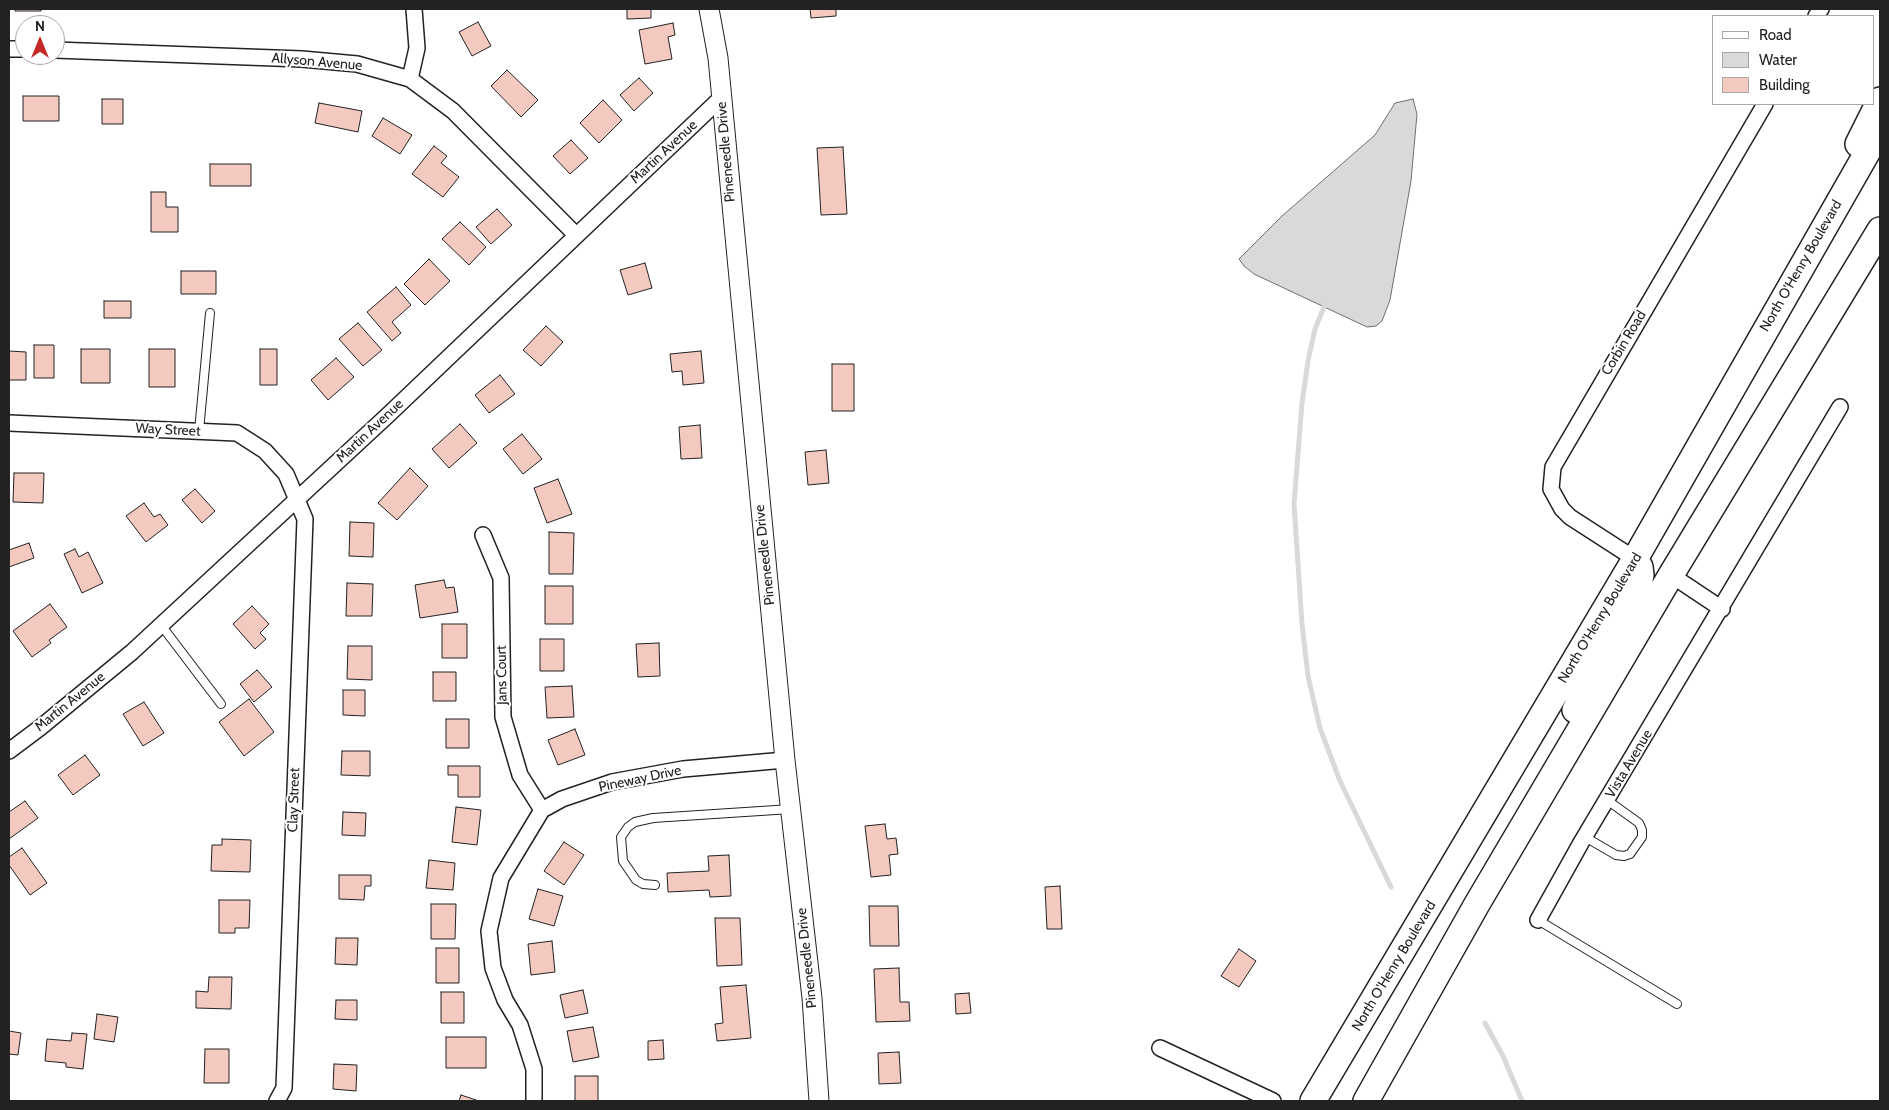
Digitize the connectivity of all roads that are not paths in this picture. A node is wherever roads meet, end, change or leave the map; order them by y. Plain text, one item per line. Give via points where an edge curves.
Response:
1 (414, 9) edge
2 (709, 9) edge
3 (65, 50) edge
4 (410, 79) junction
5 (721, 98) junction
6 (1880, 100) edge
7 (1764, 105) edge
8 (1880, 130) edge
9 (1880, 230) edge
10 (576, 236) junction
11 (1805, 259) junction
12 (210, 313) dead end
13 (1840, 407) dead end
14 (9, 423) edge
15 (199, 431) junction
16 (296, 499) junction
17 (483, 535) dead end
18 (1635, 559) junction
19 (1671, 575) junction
20 (1722, 609) junction
21 (161, 625) junction
22 (221, 704) dead end
23 (9, 750) edge
24 (785, 760) junction
25 (1607, 800) junction
26 (791, 809) junction
27 (542, 810) junction
28 (1520, 830) junction
29 (1585, 837) junction
30 (655, 885) dead end
31 (1538, 920) joint
32 (1402, 954) junction
33 (1677, 1004) dead end
34 (1160, 1048) dead end
35 (278, 1101) edge
36 (534, 1101) edge
37 (819, 1101) edge
38 (1273, 1101) edge
39 (1313, 1101) edge
40 (1334, 1101) edge
41 (1366, 1101) edge

1 - 4 street via 417,48
2 - 5 street, Pineneedle Drive
3 - 4 street, Allyson Avenue via 302,58 357,64
4 - 10 street, Allyson Avenue via 454,111
5 - 10 street, Martin Avenue
5 - 24 street, Pineneedle Drive
6 - 11 highway
7 - 18 street, Corbin Road via 1553,467 1551,489 1570,518
8 - 11 highway, North O'Henry Boulevard
9 - 19 highway
10 - 16 street, Martin Avenue
11 - 18 highway, North O'Henry Boulevard
12 - 15 lane
13 - 20 street, Vista Avenue
14 - 15 street, Way Street
15 - 16 street, Way Street via 237,434 264,451 286,474
16 - 21 street, Martin Avenue
16 - 35 street, Clay Street via 306,519 284,1088
17 - 27 street, Jans Court via 501,578 503,717 520,775
18 - 28 highway via 1641,575 1637,594 1588,681
18 - 32 highway, North O'Henry Boulevard
19 - 20 street
19 - 28 highway
20 - 25 street, Vista Avenue
21 - 22 lane
21 - 23 street, Martin Avenue via 41,727
24 - 26 street, Pineneedle Drive
24 - 27 street, Pineway Drive via 683,769 612,782 562,799
25 - 29 street, Vista Avenue
25 - 29 lane via 1639,823 1642,837 1630,854 1616,856
26 - 30 lane via 635,822 621,837 623,861 636,880
26 - 37 street, Pineneedle Drive via 812,998
27 - 36 street via 501,878 489,931 493,968 505,1000 520,1025 534,1069
28 - 41 highway
29 - 31 street, Vista Avenue
31 - 33 lane
32 - 39 highway, North O'Henry Boulevard
32 - 40 highway
34 - 38 street

